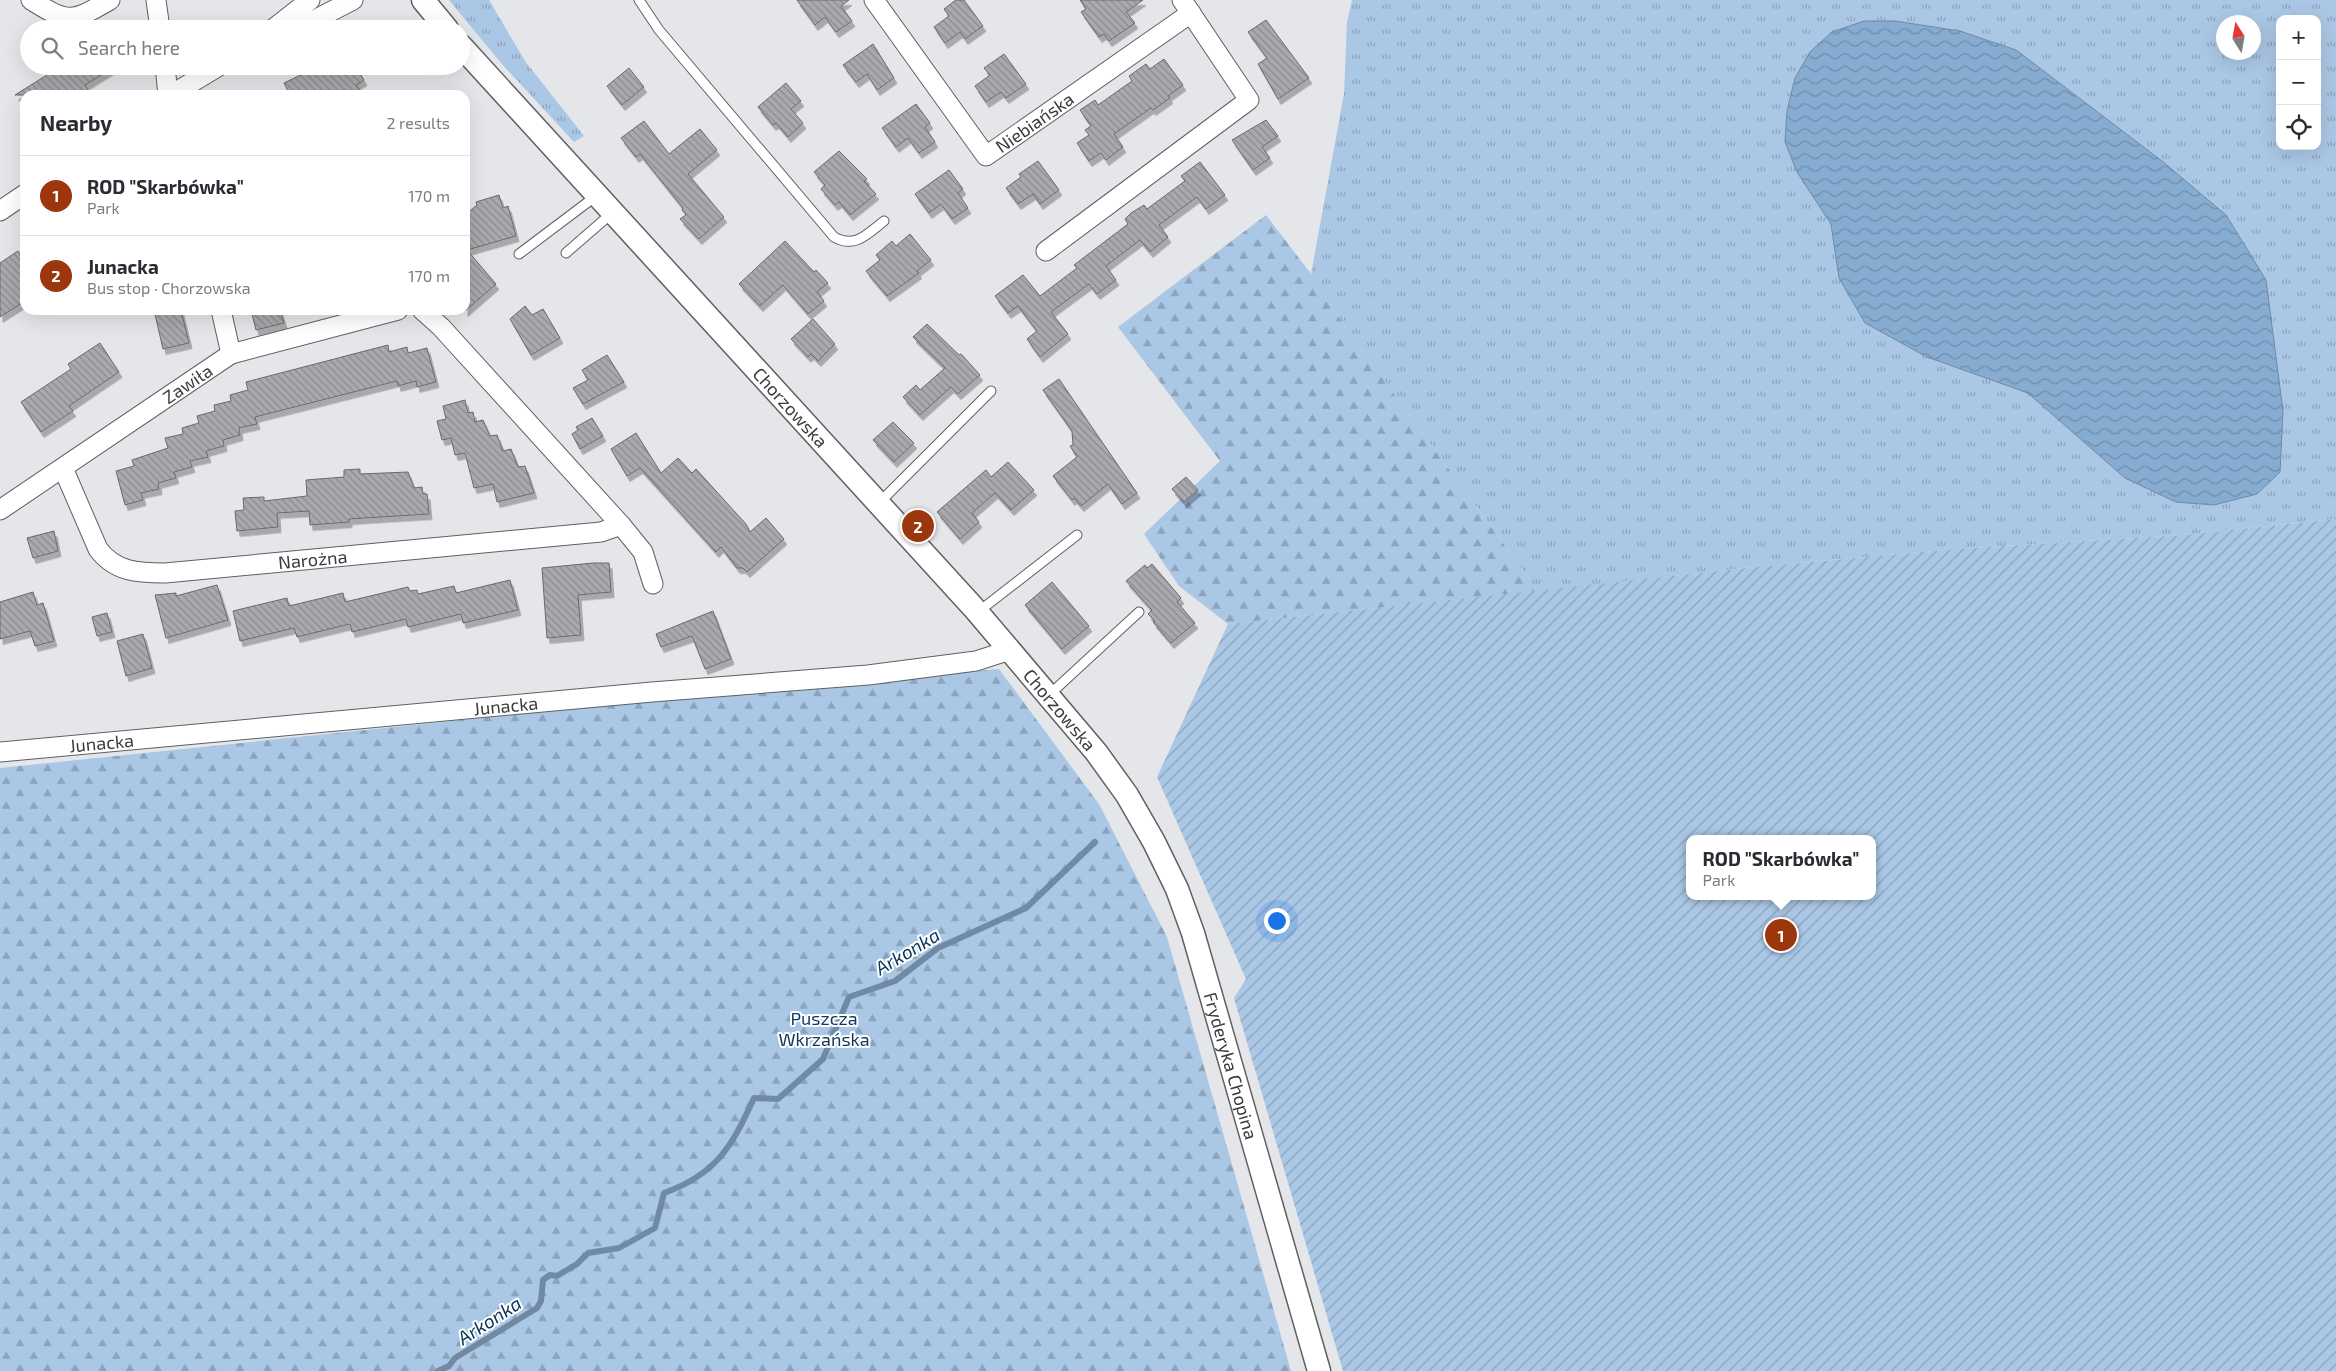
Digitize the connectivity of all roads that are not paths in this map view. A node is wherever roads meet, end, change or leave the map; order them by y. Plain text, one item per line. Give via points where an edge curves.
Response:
1 (31, 0) edge
2 (110, 0) edge
3 (156, 0) edge
4 (310, 0) edge
5 (353, 0) edge
6 (423, 0) edge
7 (639, 0) edge
8 (874, 0) edge
9 (1186, 7) edge
10 (159, 20) edge
11 (284, 20) edge
12 (314, 20) edge
13 (440, 20) edge
14 (470, 56) edge
15 (166, 75) edge
16 (203, 75) edge
17 (168, 90) edge
18 (178, 90) edge
19 (597, 196) junction
20 (20, 197) edge
21 (0, 211) edge
22 (612, 213) junction
23 (884, 221) dead end
24 (1046, 251) dead end
25 (566, 253) dead end
26 (519, 254) dead end
27 (222, 315) edge
28 (379, 315) edge
29 (428, 315) edge
30 (231, 354) junction
31 (991, 391) dead end
32 (63, 468) junction
33 (878, 504) junction
34 (0, 510) edge
35 (621, 525) junction
36 (1076, 535) dead end
37 (654, 584) dead end
38 (987, 605) dead end
39 (1139, 612) dead end
40 (1010, 650) junction
41 (1048, 695) junction
42 (0, 752) edge
43 (1112, 774) joint
44 (1319, 1371) edge

1 - 2 street via 54,14 73,18
3 - 10 street
4 - 11 street
5 - 12 street
6 - 13 street
7 - 23 lane via 671,45 834,237 842,242 858,241
8 - 9 street, Niebiańska via 986,156
9 - 24 street, Niebiańska via 1249,100
14 - 19 street, Chorzowska
15 - 17 street
16 - 18 street
19 - 22 street, Chorzowska
19 - 26 lane
20 - 21 street
22 - 25 lane
22 - 33 street, Chorzowska
27 - 30 street
28 - 30 street, Zawiła
29 - 35 street
30 - 32 street, Zawiła
31 - 33 lane
32 - 34 street, Zawiła
32 - 35 street, Narożna via 98,549 104,558 130,572 165,573 591,533
33 - 40 street, Chorzowska
35 - 37 street via 643,552
36 - 38 lane
39 - 41 lane
40 - 41 street, Chorzowska
40 - 42 street, Junacka via 976,660 868,675
41 - 43 street, Chorzowska
43 - 44 street, Fryderyka Chopina via 1162,857 1193,933

